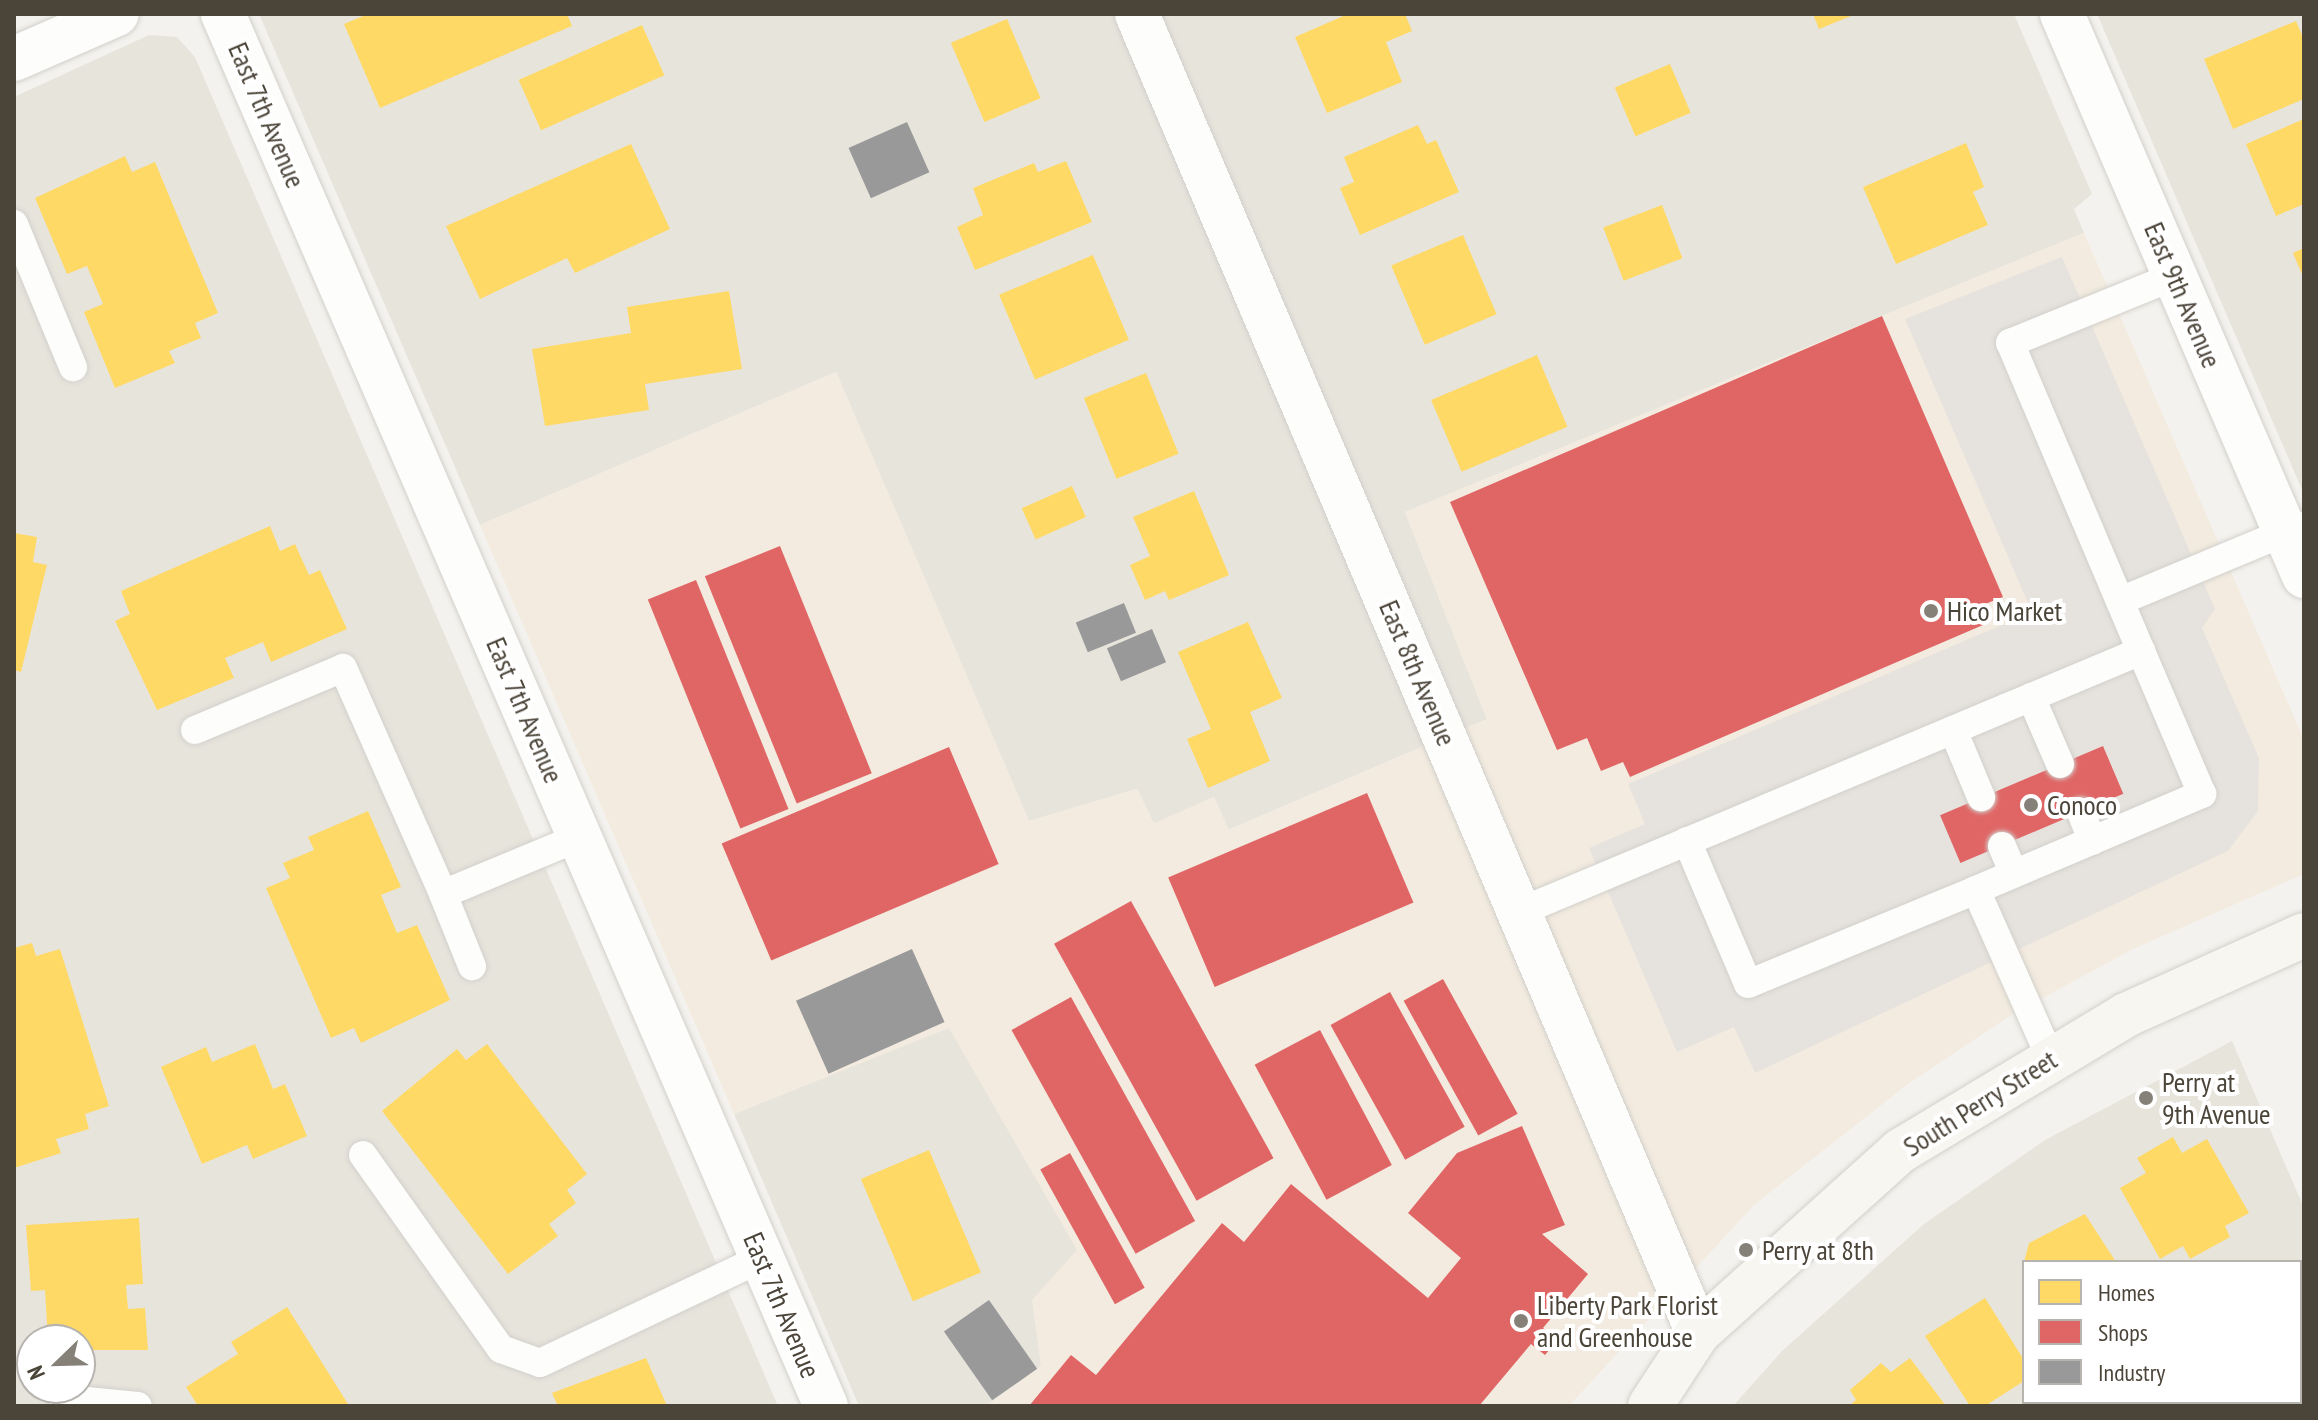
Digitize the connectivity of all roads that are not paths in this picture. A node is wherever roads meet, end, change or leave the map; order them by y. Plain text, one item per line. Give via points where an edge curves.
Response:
1 (117, 14) edge
2 (223, 14) edge
3 (1137, 14) edge
4 (2062, 14) edge
5 (14, 59) edge
6 (14, 224) edge
7 (2175, 276) junction
8 (73, 367) dead end
9 (2295, 528) edge
10 (2304, 576) edge
11 (2120, 601) junction
12 (2141, 651) junction
13 (2031, 697) junction
14 (195, 730) dead end
15 (1953, 730) junction
16 (2060, 764) dead end
17 (1981, 797) dead end
18 (2081, 812) dead end
19 (580, 837) junction
20 (1687, 841) junction
21 (2092, 841) junction
22 (2002, 846) dead end
23 (2014, 874) junction
24 (1976, 890) junction
25 (443, 894) junction
26 (1519, 912) junction
27 (2304, 935) edge
28 (472, 966) dead end
29 (2051, 1059) junction
30 (363, 1155) dead end
31 (762, 1258) junction
32 (1698, 1333) junction
33 (63, 1406) edge
34 (138, 1406) edge
35 (826, 1406) edge
36 (1650, 1406) edge

1 - 5 street
2 - 19 street, East 7th Avenue
3 - 26 street, East 8th Avenue
4 - 7 street, East 9th Avenue
6 - 8 lane
7 - 9 street, East 9th Avenue
7 - 11 lane via 2010,343
9 - 10 street, East 9th Avenue
9 - 11 lane
11 - 12 lane
12 - 13 lane
12 - 21 lane via 2202,794
13 - 15 lane
13 - 16 lane
14 - 25 lane via 343,668
15 - 17 lane
15 - 20 lane
18 - 21 lane
19 - 25 lane
19 - 31 street, East 7th Avenue
20 - 24 lane via 1748,984
20 - 26 lane
21 - 23 lane
22 - 23 lane
23 - 24 lane
24 - 29 lane
25 - 28 lane
26 - 32 street, East 8th Avenue
27 - 29 main road, South Perry Street via 2126,1015
29 - 32 main road, South Perry Street via 1900,1151
30 - 31 lane via 501,1349 540,1363
31 - 35 street, East 7th Avenue
32 - 36 main road, South Perry Street
33 - 34 lane via 76,1400

